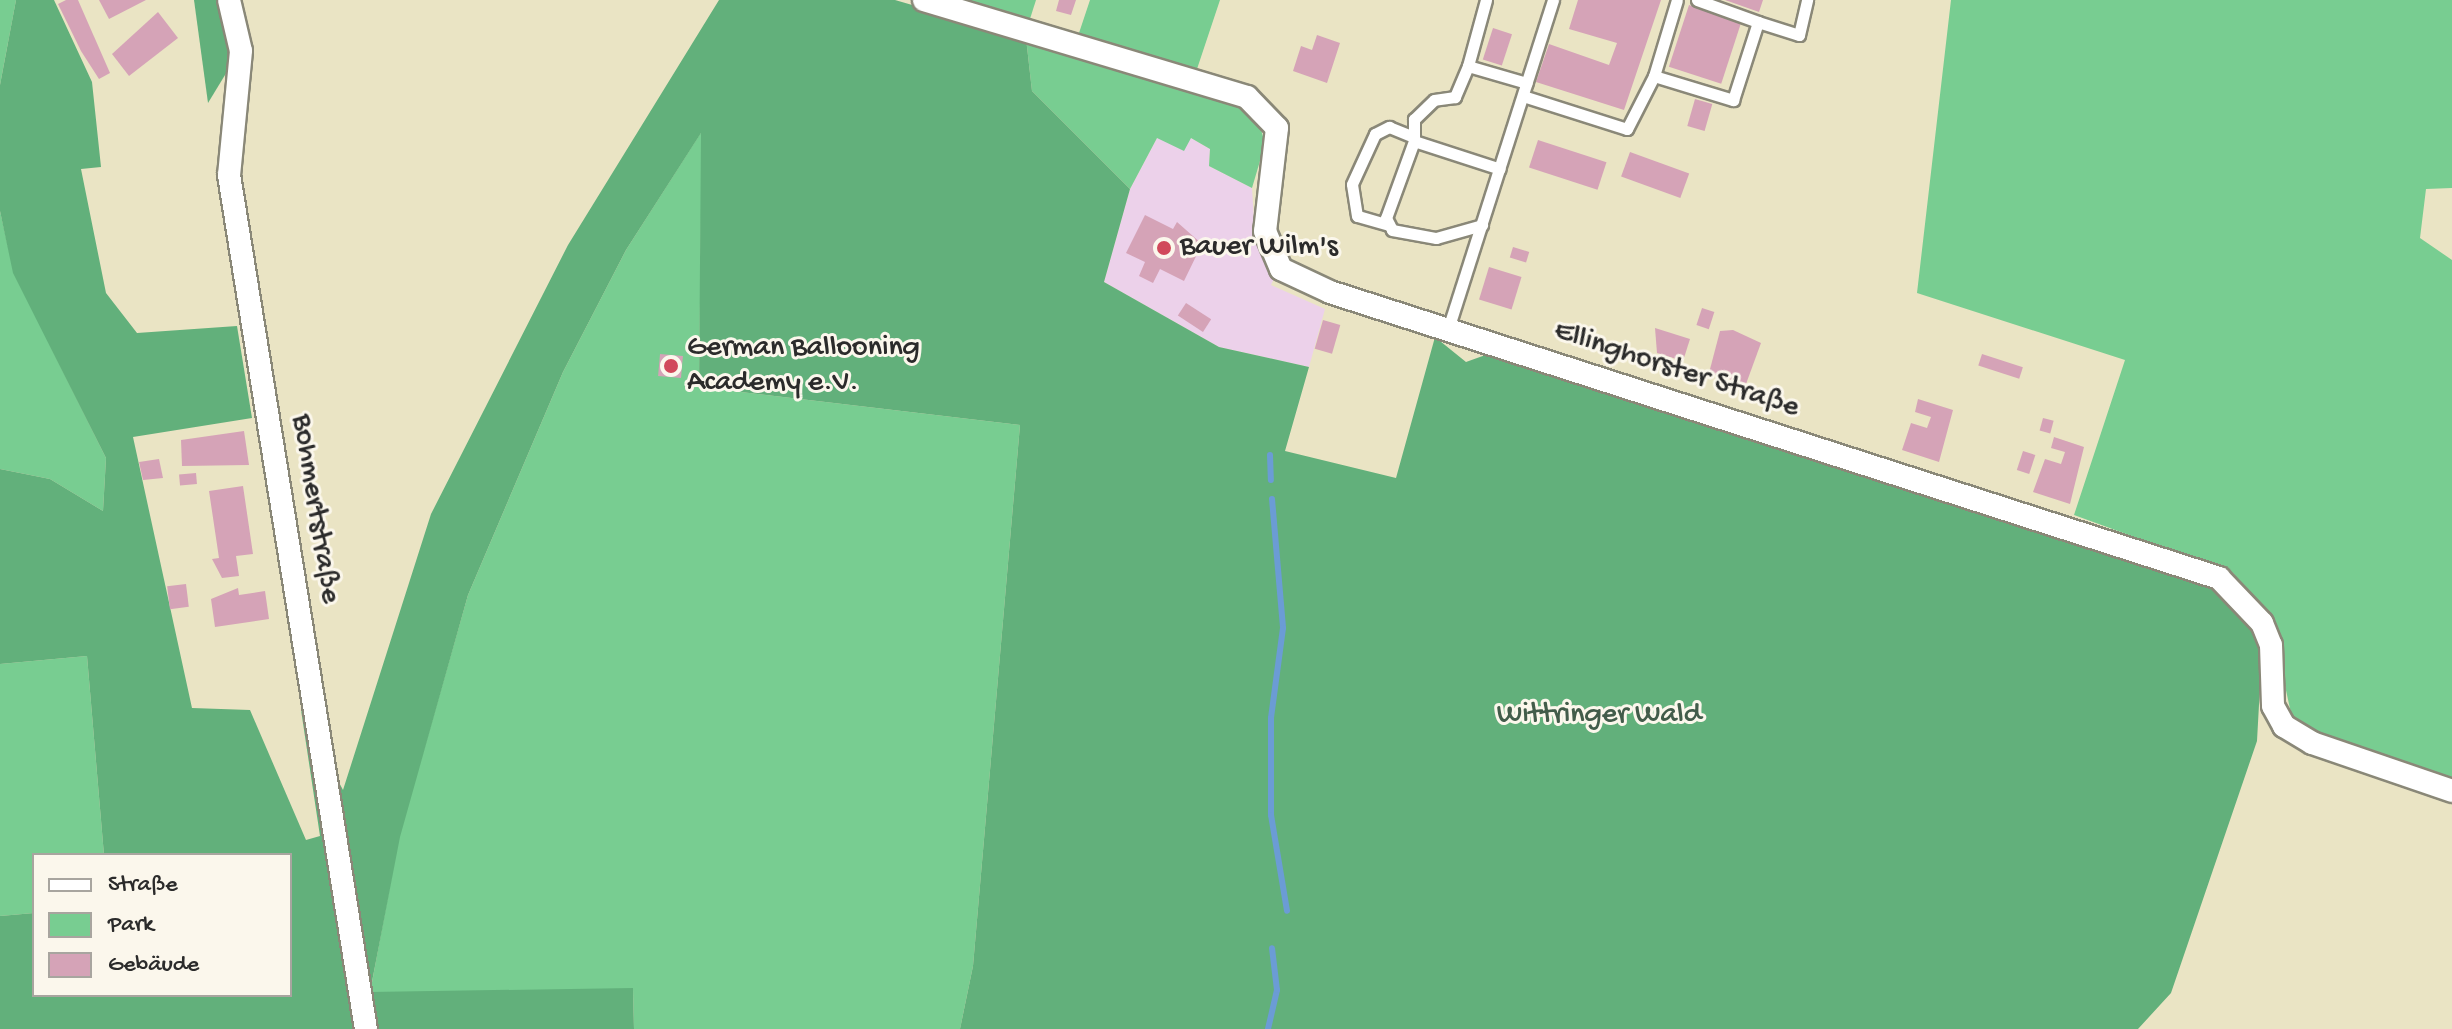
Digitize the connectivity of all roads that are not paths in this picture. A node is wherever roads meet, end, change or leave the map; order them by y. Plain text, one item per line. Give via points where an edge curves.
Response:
1 (229, 0) edge
2 (924, 0) edge
3 (1486, 0) edge
4 (1553, 0) edge
5 (1677, 0) edge
6 (1697, 0) edge
7 (1807, 0) edge
8 (1758, 22) junction
9 (1468, 66) junction
10 (1654, 76) junction
11 (1527, 83) junction
12 (1523, 96) junction
13 (1414, 139) junction
14 (1500, 169) junction
15 (1389, 225) junction
16 (1482, 225) junction
17 (1448, 329) junction
18 (2452, 791) edge
19 (366, 1029) edge

1 - 19 street, Bohmertstraße via 241,51 229,175
2 - 17 street, Ellinghorster Straße via 1247,97 1277,128 1265,231 1281,269
3 - 9 lane
4 - 11 lane
5 - 10 lane
6 - 8 lane
7 - 8 lane via 1799,35
8 - 10 lane via 1733,100
9 - 11 lane
9 - 13 lane via 1455,97 1434,100 1414,119
10 - 12 lane via 1627,129
11 - 12 lane
12 - 14 lane
13 - 14 lane
13 - 15 lane
13 - 15 lane via 1389,127 1375,134 1352,184 1357,216
14 - 16 lane
15 - 16 lane via 1436,238
16 - 17 lane
17 - 18 street, Ellinghorster Straße via 2219,578 2262,623 2271,645 2273,706 2284,726 2312,743

